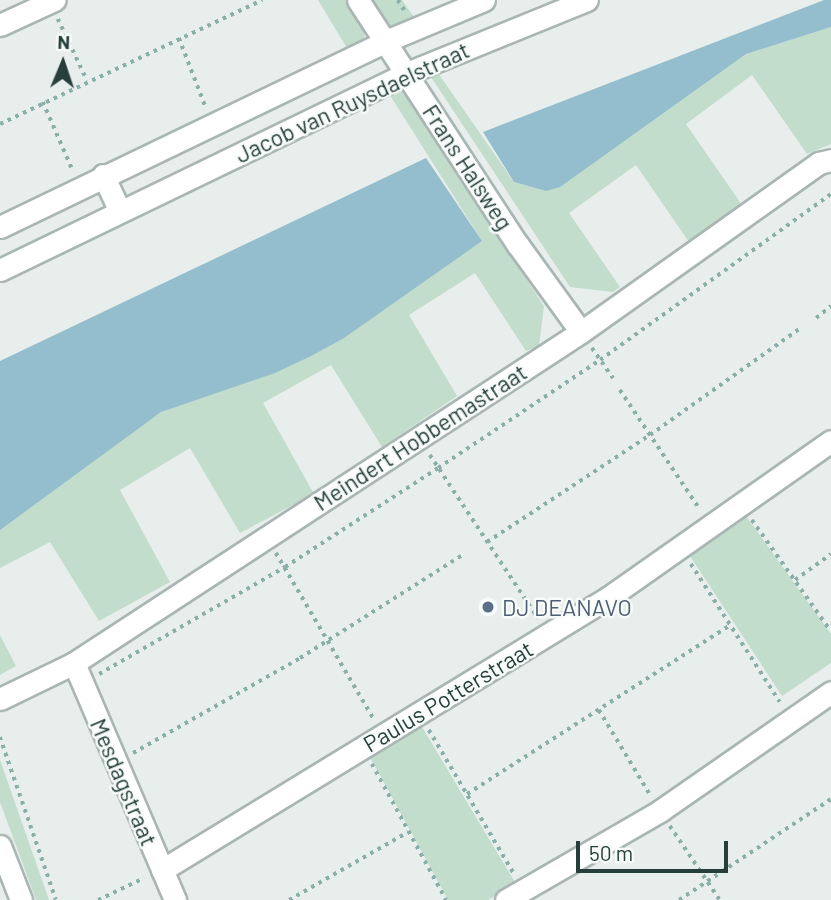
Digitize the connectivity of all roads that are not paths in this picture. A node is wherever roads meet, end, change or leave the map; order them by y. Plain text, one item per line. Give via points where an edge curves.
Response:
1 (358, 0) edge
2 (484, 0) edge
3 (587, 0) edge
4 (52, 1) edge
5 (0, 25) edge
6 (386, 41) junction
7 (407, 73) junction
8 (831, 160) edge
9 (103, 176) junction
10 (120, 211) junction
11 (0, 227) edge
12 (0, 270) edge
13 (581, 332) junction
14 (831, 441) edge
15 (74, 663) junction
16 (831, 692) edge
17 (0, 699) edge
18 (0, 846) edge
19 (162, 870) junction
20 (515, 895) edge
21 (21, 900) edge
22 (175, 900) edge

1 - 6 street, Frans Halsweg
2 - 6 street, Jacob van Ruysdaelstraat
3 - 7 street, Jacob van Ruysdaelstraat
4 - 5 street
6 - 7 street, Frans Halsweg
6 - 9 street, Jacob van Ruysdaelstraat
7 - 10 street, Jacob van Ruysdaelstraat
7 - 13 street, Frans Halsweg via 518,245
8 - 13 street, Meindert Hobbemastraat via 819,163
9 - 10 street
9 - 11 street, Jacob van Ruysdaelstraat
10 - 12 street, Jacob van Ruysdaelstraat
13 - 15 street, Meindert Hobbemastraat
14 - 19 street, Paulus Potterstraat via 549,634
15 - 17 street, Meindert Hobbemastraat
15 - 19 street, Mesdagstraat
16 - 20 street via 660,811
18 - 21 street
19 - 22 street, Mesdagstraat

